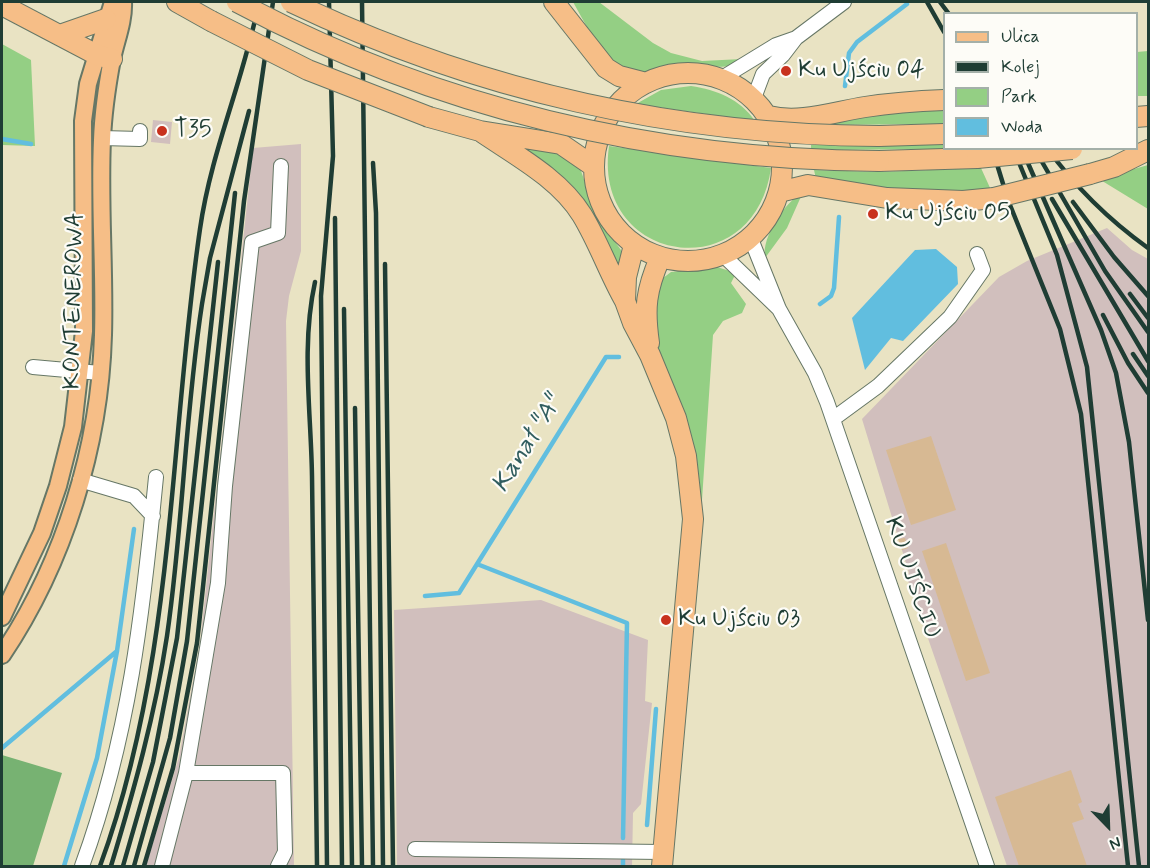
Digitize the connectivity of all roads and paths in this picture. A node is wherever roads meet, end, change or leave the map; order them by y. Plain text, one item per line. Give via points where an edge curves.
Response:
1 (123, 2) edge
2 (177, 2) edge
3 (237, 2) edge
4 (291, 2) edge
5 (554, 2) edge
6 (844, 2) edge
7 (2, 5) edge
8 (110, 10) edge
9 (60, 35) junction
10 (796, 38) junction
11 (105, 57) junction
12 (722, 78) junction
13 (646, 83) junction
14 (754, 98) junction
15 (943, 100) edge
16 (768, 116) junction
17 (140, 131) dead end
18 (480, 131) junction
19 (943, 134) edge
20 (102, 138) junction
21 (1065, 150) edge
22 (1149, 150) edge
23 (281, 166) dead end
24 (593, 166) junction
25 (779, 192) junction
26 (751, 239) junction
27 (634, 245) junction
28 (977, 254) dead end
29 (723, 255) junction
30 (660, 258) junction
31 (625, 301) junction
32 (779, 309) junction
33 (650, 355) junction
34 (33, 367) dead end
35 (81, 371) junction
36 (100, 373) junction
37 (833, 419) junction
38 (156, 477) dead end
39 (80, 480) junction
40 (153, 516) junction
41 (2, 617) edge
42 (2, 655) edge
43 (186, 773) junction
44 (415, 849) dead end
45 (662, 859) edge
46 (82, 867) edge
47 (162, 867) edge
48 (278, 867) edge
49 (987, 867) edge

1 - 11 main road, KONTENEROWA
2 - 18 highway, bridge via 308,70 429,117
3 - 21 highway, bridge via 366,62 487,105 557,124 676,147 825,161 977,158
4 - 19 highway, bridge via 422,57 525,90 598,107 737,129 879,136
5 - 13 highway via 606,68
6 - 10 street
7 - 9 highway
8 - 9 highway
8 - 11 main road, KONTENEROWA
9 - 11 highway
10 - 12 street via 776,45
10 - 14 street via 763,74
11 - 20 main road, KONTENEROWA
11 - 35 main road, KONTENEROWA via 88,84 83,121 85,284
12 - 13 highway via 687,73
12 - 14 highway
13 - 24 highway via 624,98 607,118
14 - 16 highway
15 - 16 highway via 868,106 798,119
16 - 25 highway via 780,148
17 - 20 street via 140,139
18 - 24 highway via 561,144
18 - 31 highway via 558,186 581,213
20 - 36 main road, KONTENEROWA
22 - 25 highway, bridge via 1114,167 994,198 887,198 808,185
23 - 43 street via 278,233 252,242 218,583
24 - 27 highway via 601,201 610,219
25 - 26 highway via 770,214
26 - 29 highway
26 - 32 street, KU UJŚCIU
27 - 30 highway
27 - 31 highway
28 - 37 street via 983,270 950,317 878,386
29 - 30 highway via 694,262
29 - 32 street, KU UJŚCIU
30 - 33 highway via 646,293
31 - 33 highway
32 - 37 street, KU UJŚCIU via 814,373
33 - 45 highway via 676,418 686,456 693,519
34 - 35 street
35 - 36 street
35 - 41 main road, KONTENEROWA via 73,427 55,496 29,564
36 - 39 main road, KONTENEROWA
37 - 49 street, KU UJŚCIU
38 - 40 street
39 - 40 street via 134,496
39 - 42 main road, KONTENEROWA via 47,571
40 - 46 street via 132,684 104,805
43 - 47 street
43 - 48 street via 283,773 285,852
44 - 45 street

